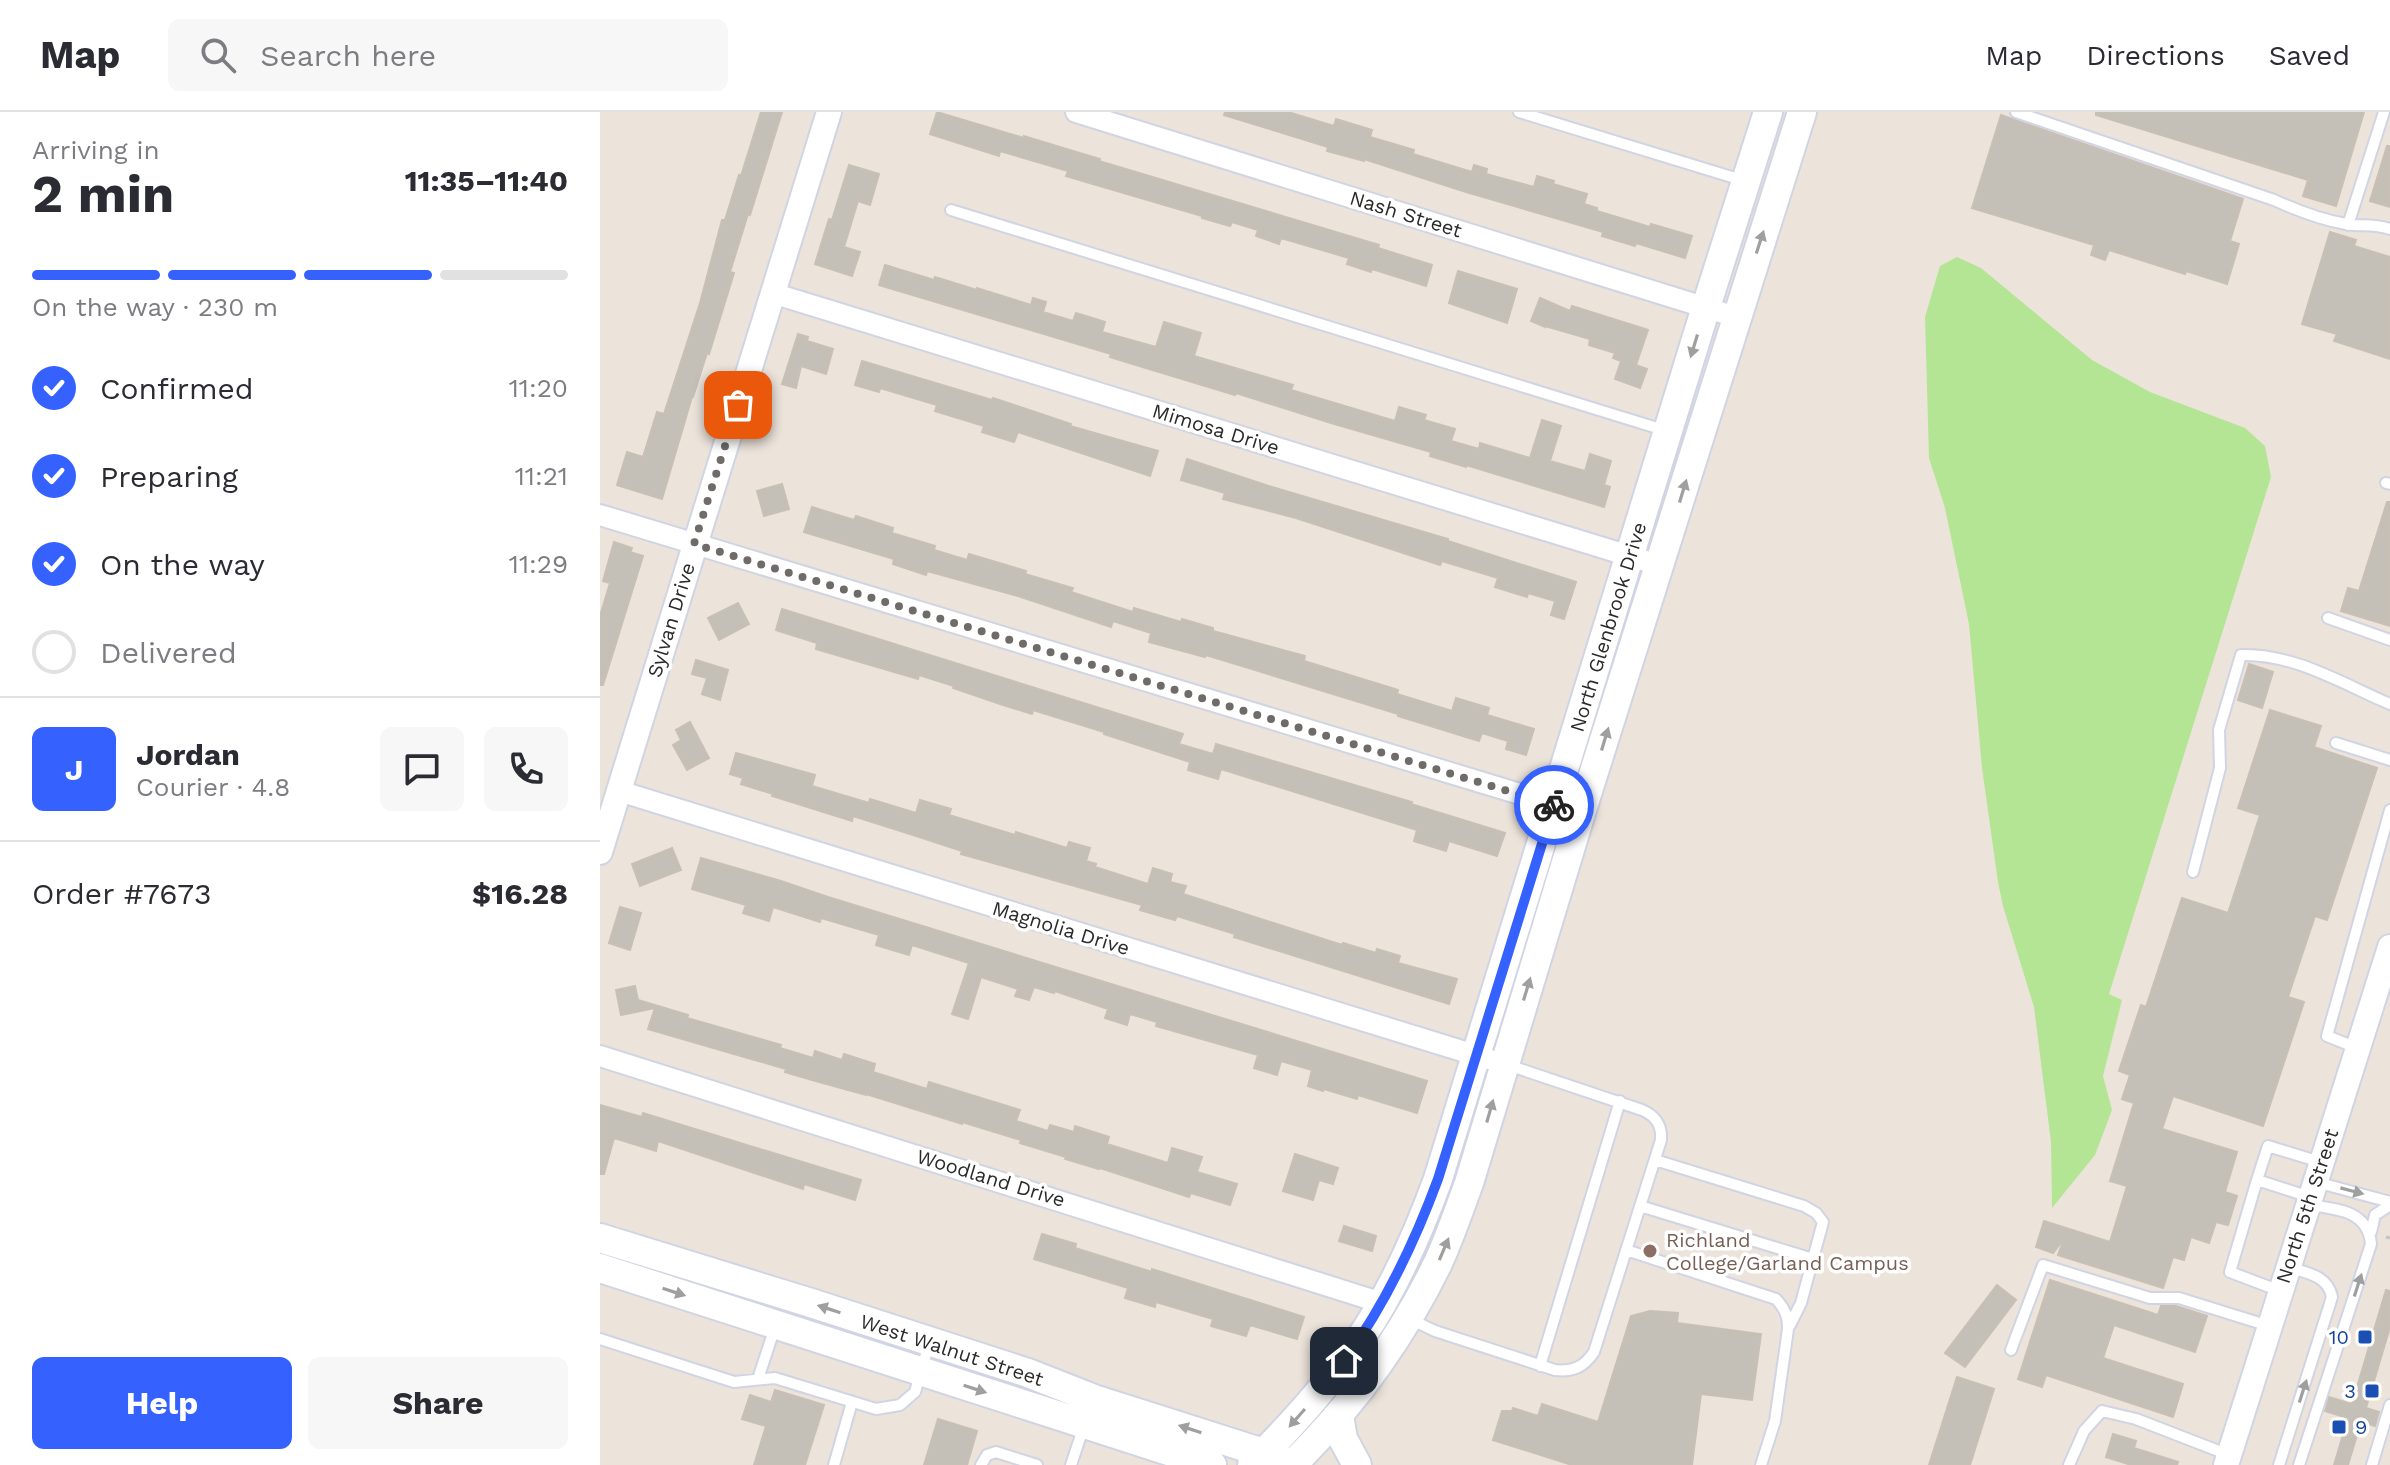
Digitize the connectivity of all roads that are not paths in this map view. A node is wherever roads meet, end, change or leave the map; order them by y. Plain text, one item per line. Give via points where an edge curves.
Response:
1 (829, 112) edge
2 (1076, 112) edge
3 (1519, 112) edge
4 (1768, 112) edge
5 (1802, 112) edge
6 (2016, 112) edge
7 (2384, 112) edge
8 (1747, 182) junction
9 (951, 210) dead end
10 (2348, 225) junction
11 (2390, 229) edge
12 (772, 293) junction
13 (1706, 307) junction
14 (1736, 317) junction
15 (1668, 431) junction
16 (600, 515) edge
17 (694, 544) junction
18 (1630, 556) junction
19 (1659, 565) junction
20 (2328, 618) dead end
21 (2390, 640) edge
22 (2390, 704) edge
23 (2336, 743) dead end
24 (2390, 760) edge
25 (619, 791) junction
26 (1568, 809) junction
27 (2390, 810) edge
28 (600, 852) edge
29 (2193, 872) dead end
30 (2390, 947) edge
31 (2357, 1048) junction
32 (600, 1056) edge
33 (1476, 1056) junction
34 (1504, 1064) junction
35 (1620, 1101) junction
36 (1655, 1160) junction
37 (2257, 1180) junction
38 (2313, 1186) junction
39 (2390, 1204) edge
40 (1640, 1206) junction
41 (2371, 1232) junction
42 (1626, 1250) junction
43 (602, 1253) edge
44 (1813, 1259) junction
45 (2287, 1267) junction
46 (2280, 1291) junction
47 (1382, 1303) junction
48 (1408, 1318) junction
49 (776, 1325) junction
50 (2269, 1326) junction
51 (1788, 1329) junction
52 (600, 1339) edge
53 (929, 1342) junction
54 (2011, 1350) dead end
55 (1540, 1366) junction
56 (921, 1371) junction
57 (758, 1379) junction
58 (852, 1402) junction
59 (2390, 1405) edge
60 (1339, 1416) junction
61 (1084, 1424) junction
62 (1258, 1459) edge
63 (2227, 1460) edge
64 (1296, 1464) edge
65 (834, 1465) edge
66 (981, 1465) edge
67 (1037, 1465) edge
68 (1071, 1465) edge
69 (1176, 1465) edge
70 (1212, 1465) edge
71 (1357, 1465) edge
72 (1761, 1465) edge
73 (2069, 1465) edge
74 (2279, 1465) edge
75 (2299, 1465) edge
76 (2372, 1465) edge

1 - 12 street, Sylvan Drive
2 - 13 street, Nash Street
3 - 8 lane
4 - 8 main road, North Glenbrook Drive
14 -> 5 main road, North Glenbrook Drive
6 - 10 lane
7 - 10 lane
8 - 13 main road, North Glenbrook Drive
9 - 15 lane
10 - 11 lane
12 - 17 street, Sylvan Drive
12 - 18 street, Mimosa Drive
13 - 14 street, Nash Street
13 -> 15 main road, North Glenbrook Drive
19 -> 14 main road, North Glenbrook Drive
15 - 18 main road, North Glenbrook Drive
16 - 17 street
17 - 25 street, Sylvan Drive
17 - 26 street
18 - 19 street, Mimosa Drive
18 - 26 main road, North Glenbrook Drive
26 -> 19 main road, North Glenbrook Drive
20 - 21 lane
22 - 29 lane via 2311,669 2264,654 2241,655 2219,730 2220,768
23 - 24 lane
25 - 28 street, Sylvan Drive
25 - 33 street, Magnolia Drive
26 - 33 main road, North Glenbrook Drive
34 -> 26 main road, North Glenbrook Drive
27 - 31 lane via 2327,1036
30 - 31 street, North 5th Street
31 - 38 street, North 5th Street
32 - 47 street, Woodland Drive
33 - 34 street, Magnolia Drive
33 - 47 main road, North Glenbrook Drive via 1421,1227
34 - 35 lane
48 -> 34 main road, North Glenbrook Drive via 1447,1242
35 - 36 lane via 1655,1118 1661,1132
35 - 55 lane
36 - 40 lane
36 - 44 lane via 1816,1213 1823,1222
37 - 38 lane
37 - 38 lane via 2268,1146
37 - 46 lane via 2230,1272
38 -> 39 lane
38 - 41 lane
38 - 45 street, North 5th Street
39 - 41 lane via 2375,1215
40 - 42 lane
40 - 44 lane
75 -> 41 lane
42 - 51 lane via 1776,1299 1788,1318
42 - 55 lane via 1587,1362 1567,1372
43 -> 49 main road, West Walnut Street
53 -> 43 main road, West Walnut Street
44 - 51 lane
45 - 46 street, North 5th Street
74 -> 45 lane via 2332,1297 2324,1280
46 - 50 street, North 5th Street
47 -> 62 main road, North Glenbrook Drive via 1344,1361
48 - 55 lane
48 - 60 main road, North Glenbrook Drive
49 - 56 main road, West Walnut Street
49 - 57 lane
50 - 54 lane via 2043,1265
50 - 63 street, North 5th Street
51 - 72 lane via 1775,1421
52 - 57 lane via 734,1382
53 - 56 lane
62 -> 53 main road, West Walnut Street
56 - 58 lane via 915,1392 900,1405 876,1409
56 -> 61 main road, West Walnut Street
57 - 58 lane via 775,1378
58 - 65 lane
59 - 76 lane
60 - 64 main road, North Glenbrook Drive
60 - 71 main road via 1343,1439
61 - 68 lane
61 - 69 main road
61 - 70 main road, West Walnut Street
62 - 64 main road, West Walnut Street
63 - 73 lane via 2136,1419 2102,1411 2084,1431
66 - 67 lane via 996,1452

